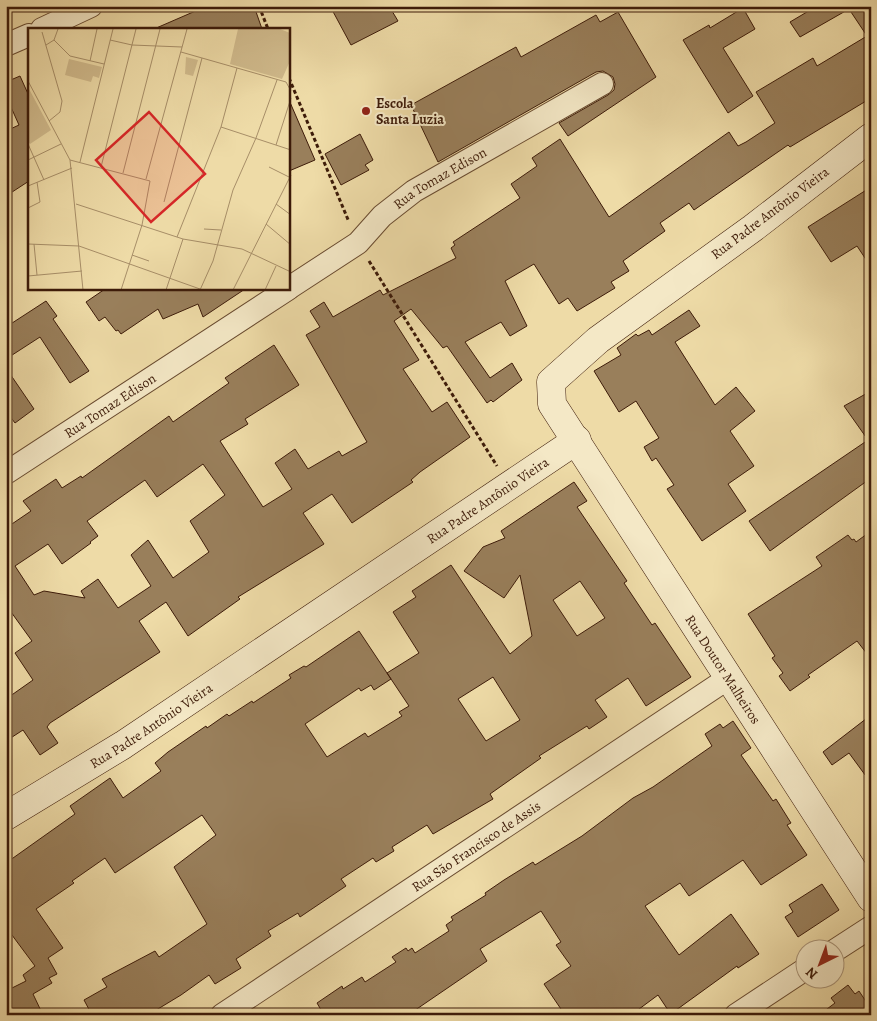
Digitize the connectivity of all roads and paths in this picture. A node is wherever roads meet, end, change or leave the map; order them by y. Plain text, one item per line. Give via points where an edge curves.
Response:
1 (91, 6) edge
2 (259, 6) edge
3 (44, 28) edge
4 (268, 28) edge
5 (28, 35) edge
6 (6, 45) edge
7 (290, 80) edge
8 (602, 84) dead end
9 (871, 137) edge
10 (358, 243) junction
11 (290, 287) edge
12 (285, 290) edge
13 (577, 440) junction
14 (6, 473) edge
15 (509, 485) junction
16 (730, 677) junction
17 (6, 816) edge
18 (871, 898) edge
19 (871, 927) edge
20 (844, 945) edge
21 (794, 977) edge
22 (222, 1015) edge
23 (736, 1015) edge

1 - 3 street
2 - 4 path
5 - 6 street
7 - 10 path
8 - 10 street, Rua Tomaz Edison via 414,191 382,216
9 - 13 street, Rua Padre Antônio Vieira via 753,228 598,340 551,382 552,404
10 - 11 street, Rua Tomaz Edison
10 - 15 path
12 - 14 street, Rua Tomaz Edison
13 - 15 street, Rua Padre Antônio Vieira
13 - 16 street, Rua Doutor Malheiros
15 - 17 street, Rua Padre Antônio Vieira via 123,745
16 - 18 street, Rua Doutor Malheiros
16 - 22 street, Rua São Francisco de Assis
19 - 20 street
21 - 23 street

